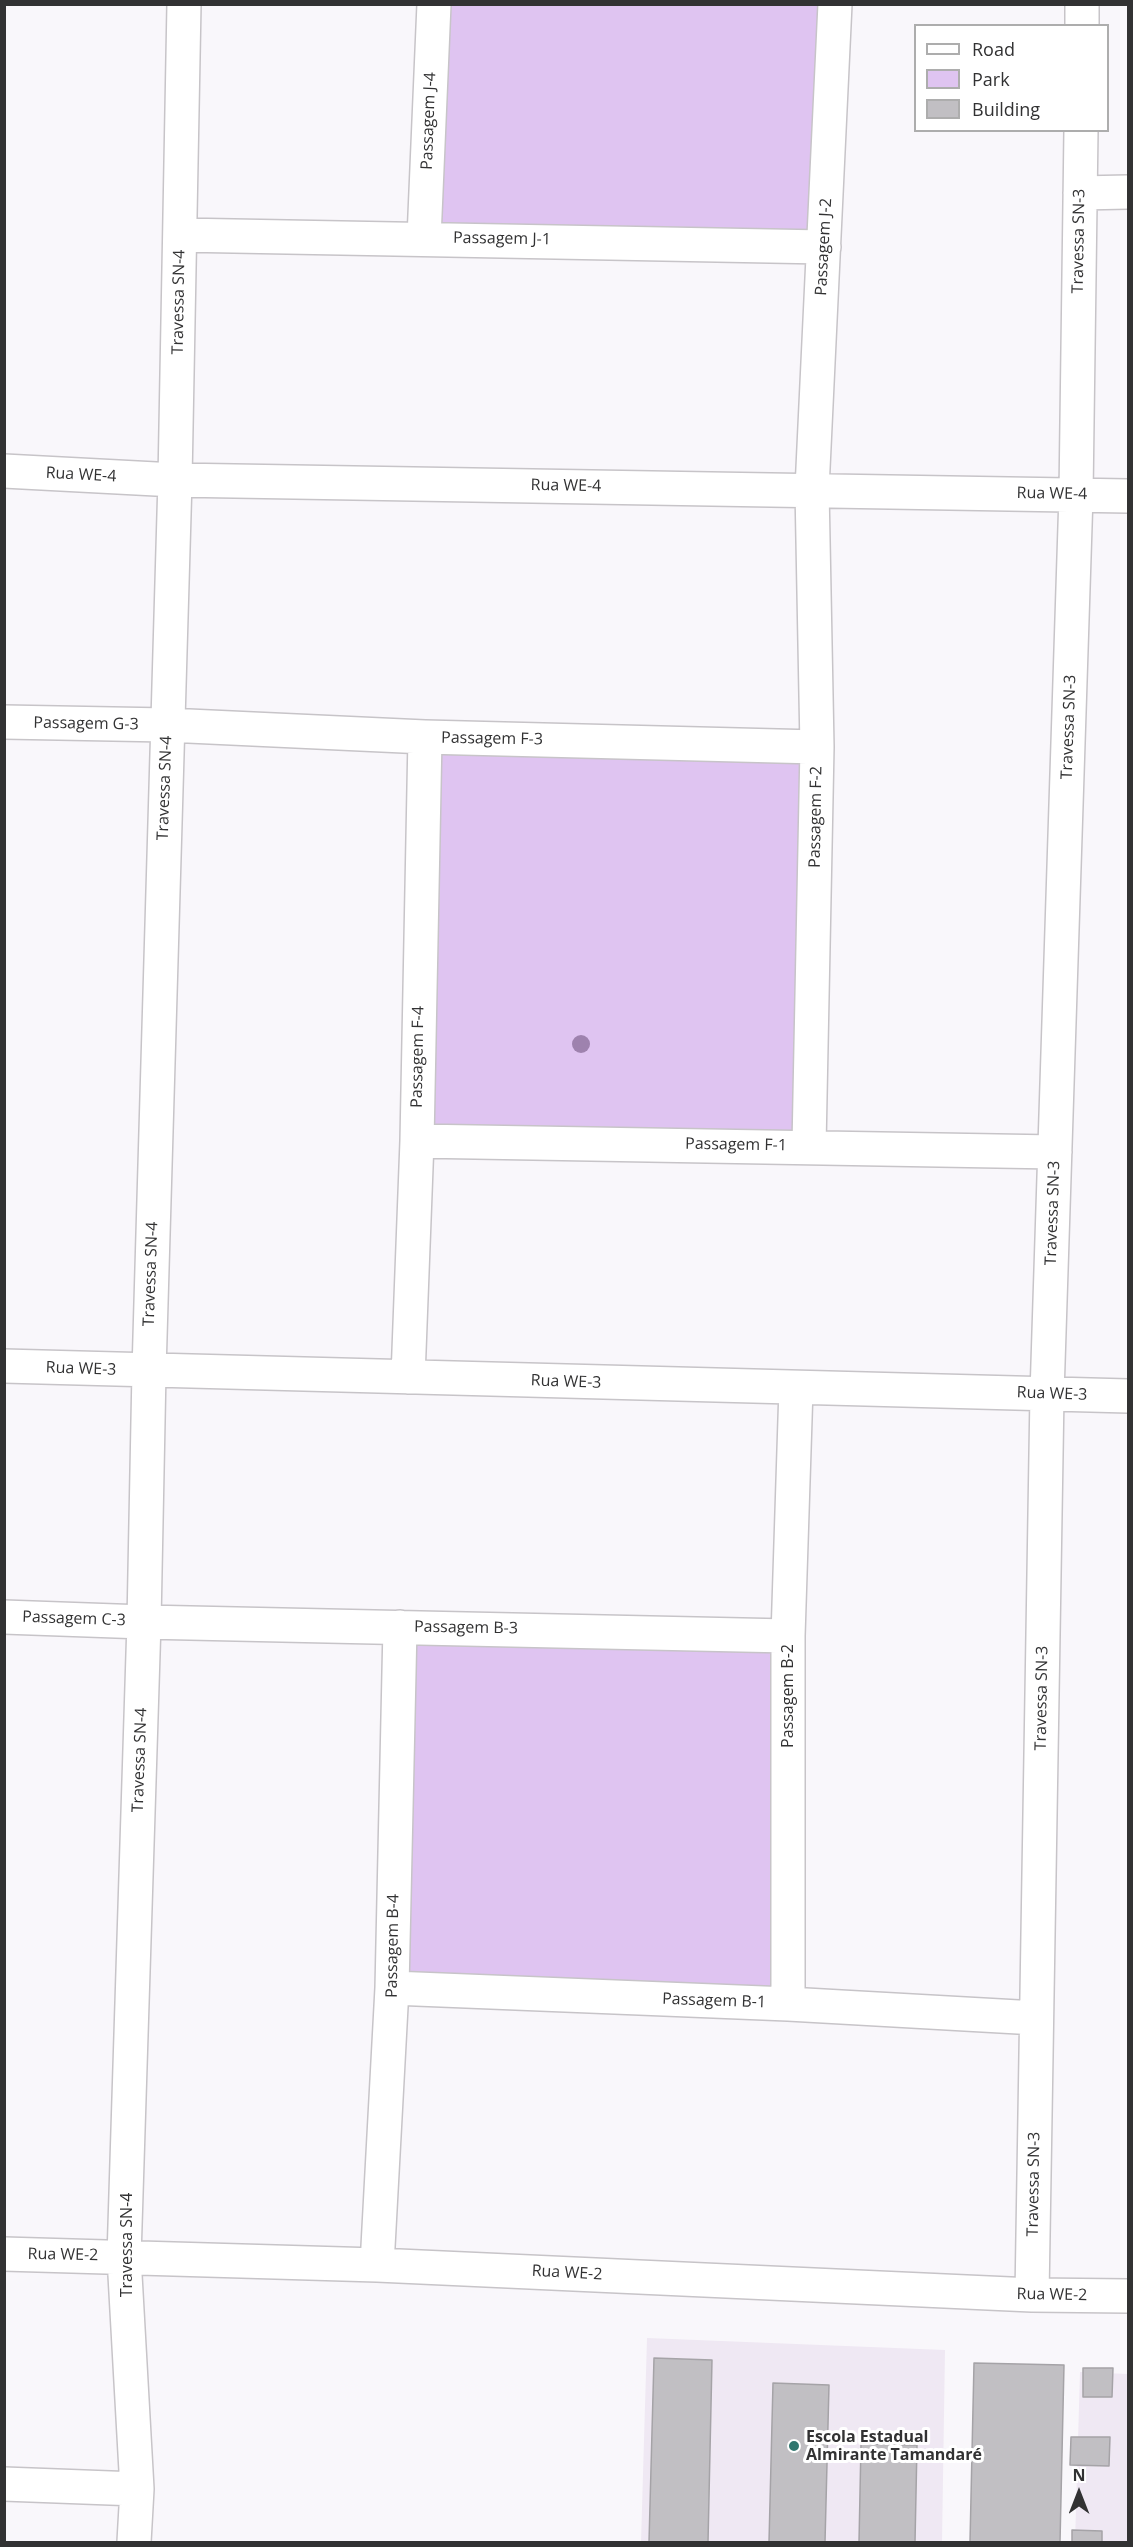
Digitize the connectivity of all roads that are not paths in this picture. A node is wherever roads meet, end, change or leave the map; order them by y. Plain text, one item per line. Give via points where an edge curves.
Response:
1 (184, 4) edge
2 (434, 4) edge
3 (835, 4) edge
4 (1082, 4) edge
5 (1082, 24) edge
6 (1081, 132) edge
7 (1128, 192) edge
8 (1080, 193) junction
9 (180, 235) junction
10 (424, 238) junction
11 (824, 247) junction
12 (4, 471) edge
13 (175, 480) junction
14 (812, 489) junction
15 (1076, 495) junction
16 (1128, 496) edge
17 (4, 722) edge
18 (167, 725) junction
19 (425, 737) junction
20 (817, 747) junction
21 (417, 1141) junction
22 (810, 1146) junction
23 (1055, 1152) junction
24 (4, 1366) edge
25 (149, 1371) junction
26 (408, 1377) junction
27 (796, 1388) junction
28 (1047, 1394) junction
29 (1128, 1396) edge
30 (4, 1617) edge
31 (144, 1622) junction
32 (400, 1627) junction
33 (788, 1636) junction
34 (392, 1988) junction
35 (788, 2004) junction
36 (1036, 2018) junction
37 (4, 2254) edge
38 (124, 2257) junction
39 (377, 2265) junction
40 (1032, 2295) junction
41 (1128, 2296) edge
42 (4, 2484) edge
43 (137, 2489) junction
44 (134, 2542) edge

1 - 9 street, Travessa SN-4
2 - 10 street, Passagem J-4
3 - 11 street, Passagem J-2
4 - 5 street
6 - 8 street, Travessa SN-3
7 - 8 street
8 - 15 street, Travessa SN-3
9 - 10 street, Passagem J-1
9 - 13 street, Travessa SN-4
10 - 11 street, Passagem J-1
11 - 14 street, Passagem J-2
12 - 13 street, Rua WE-4
13 - 14 street, Rua WE-4
13 - 18 street, Travessa SN-4
14 - 15 street, Rua WE-4
14 - 20 street, Passagem F-2
15 - 16 street, Rua WE-4
15 - 23 street, Travessa SN-3
17 - 18 street, Passagem G-3
18 - 19 street, Passagem F-3
18 - 25 street, Travessa SN-4
19 - 20 street, Passagem F-3
19 - 21 street, Passagem F-4
20 - 22 street, Passagem F-2
21 - 22 street, Passagem F-1
21 - 26 street, Passagem F-4
22 - 23 street, Passagem F-1
23 - 28 street, Travessa SN-3
24 - 25 street, Rua WE-3
25 - 26 street, Rua WE-3
25 - 31 street, Travessa SN-4
26 - 27 street, Rua WE-3
27 - 28 street, Rua WE-3
27 - 33 street, Passagem B-2
28 - 29 street, Rua WE-3
28 - 36 street, Travessa SN-3
30 - 31 street, Passagem C-3
31 - 32 street, Passagem B-3
31 - 38 street, Travessa SN-4
32 - 33 street, Passagem B-3
32 - 34 street, Passagem B-4
33 - 35 street, Passagem B-2
34 - 35 street, Passagem B-1
34 - 39 street, Passagem B-4
35 - 36 street, Passagem B-1
36 - 40 street, Travessa SN-3
37 - 38 street, Rua WE-2
38 - 39 street, Rua WE-2
38 - 43 street, Travessa SN-4
39 - 40 street, Rua WE-2
40 - 41 street, Rua WE-2
42 - 43 street
43 - 44 street, Travessa SN-4

